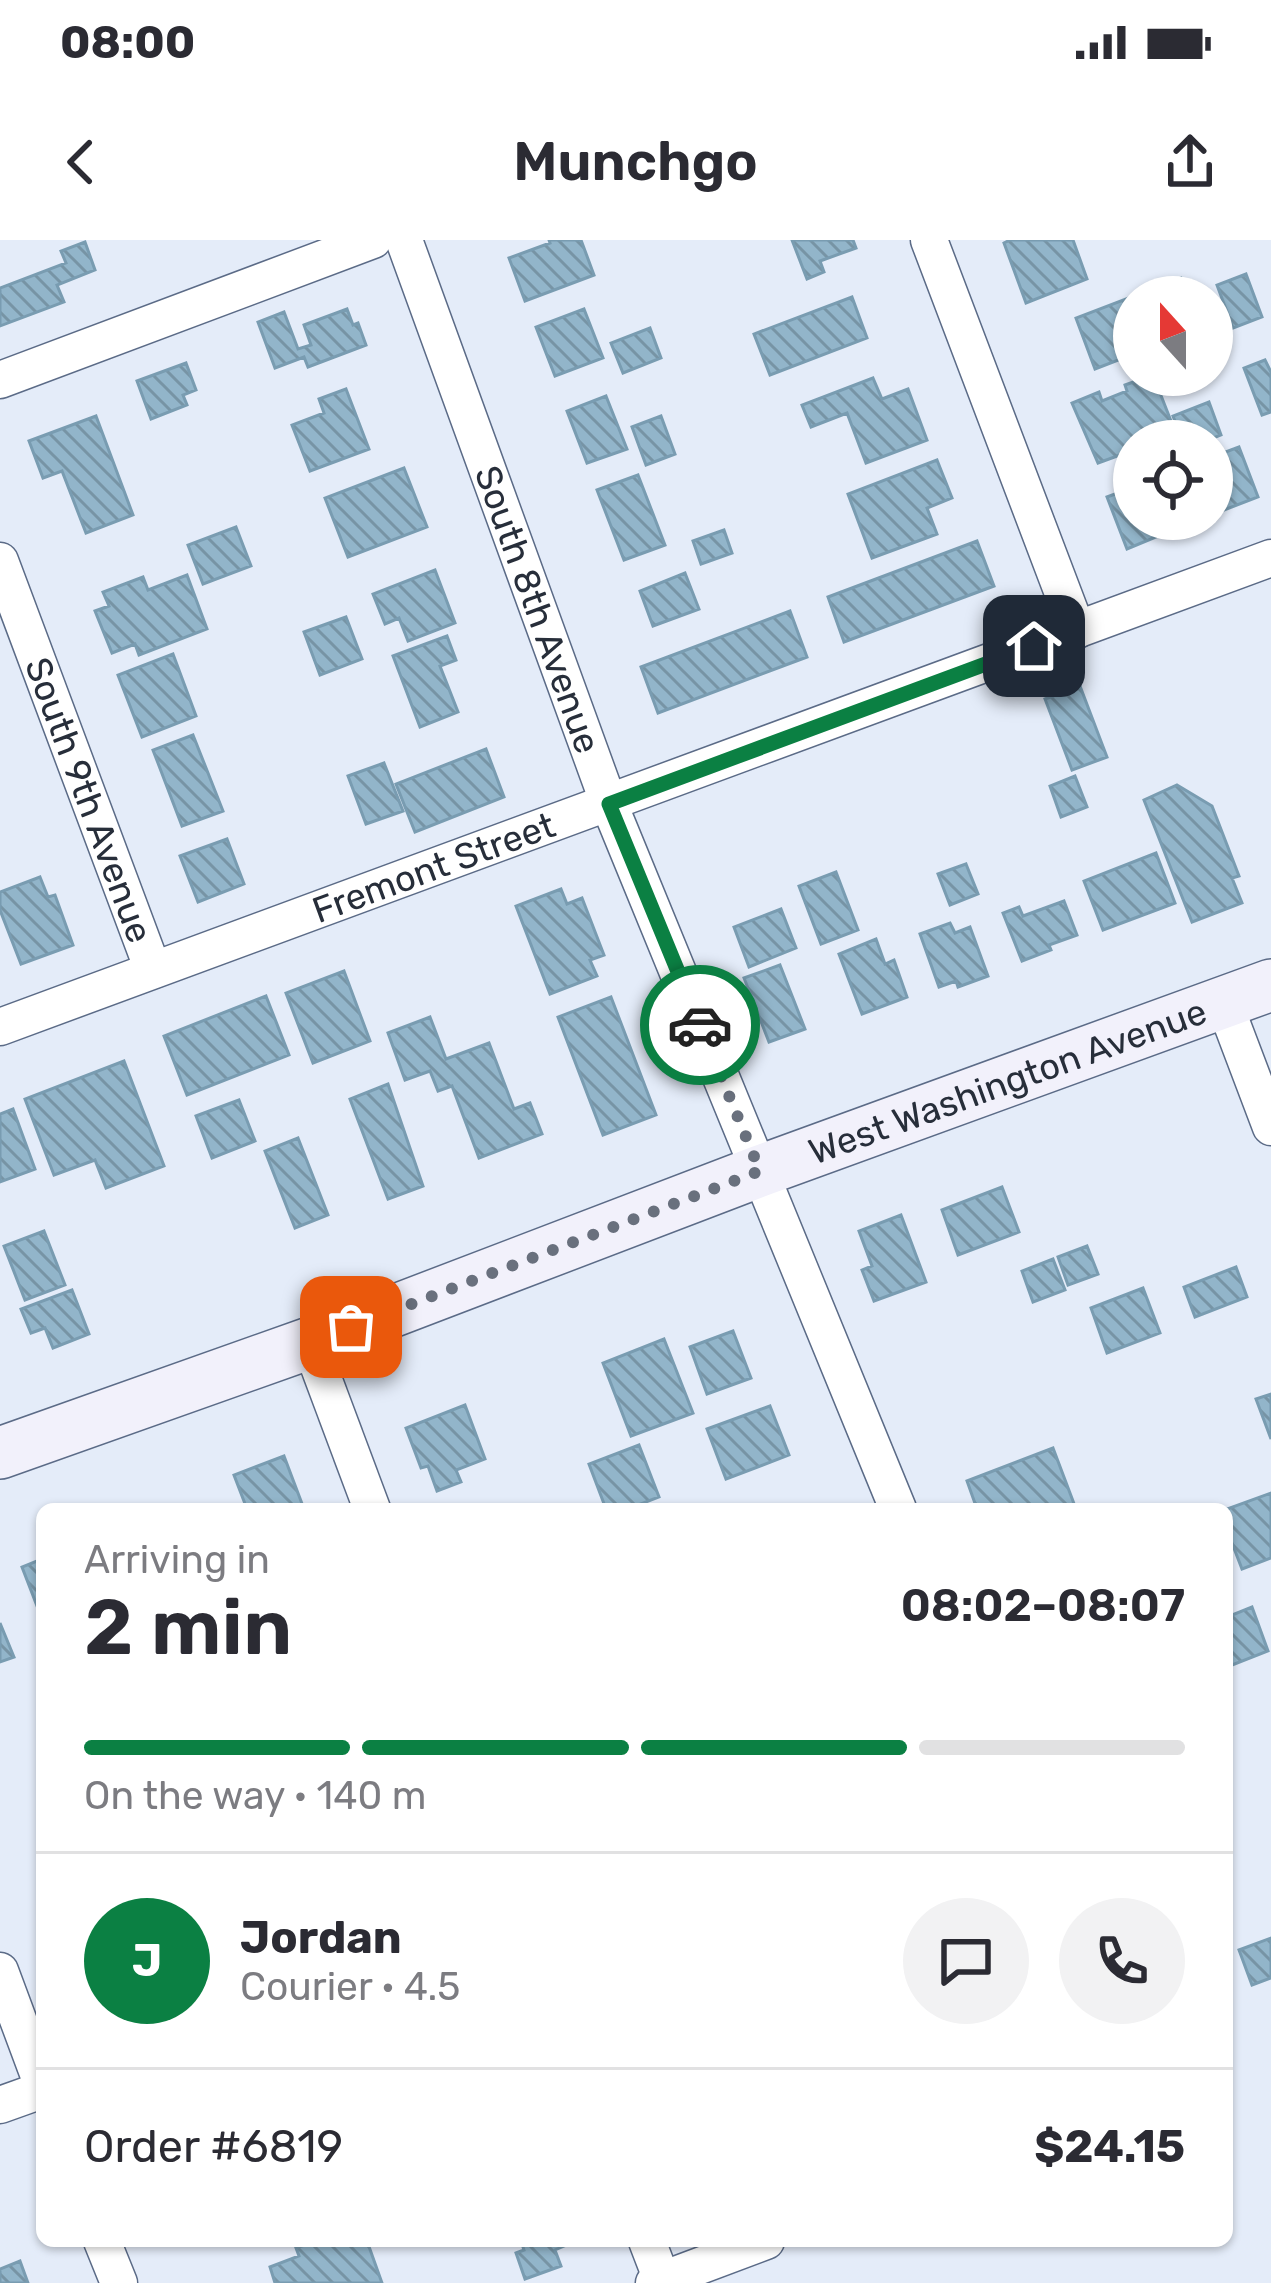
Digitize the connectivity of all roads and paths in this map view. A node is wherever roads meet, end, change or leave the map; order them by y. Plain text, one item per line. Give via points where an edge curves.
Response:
1 (373, 240) edge
2 (404, 240) edge
3 (929, 240) edge
4 (0, 380) edge
5 (1271, 558) edge
6 (0, 561) edge
7 (1077, 630) junction
8 (609, 804) junction
9 (153, 970) junction
10 (1271, 986) edge
11 (1224, 1003) junction
12 (0, 1027) edge
13 (1271, 1127) edge
14 (760, 1171) junction
15 (310, 1343) junction
16 (0, 1453) edge
17 (370, 1503) edge
18 (896, 1503) edge
19 (0, 1971) edge
20 (36, 2070) edge
21 (36, 2090) edge
22 (0, 2105) edge
23 (104, 2247) edge
24 (649, 2247) edge
25 (750, 2247) edge
26 (658, 2282) edge
27 (119, 2283) edge

1 - 4 street
2 - 8 street, South 8th Avenue
3 - 7 street
5 - 7 street, Fremont Street
6 - 9 street, South 9th Avenue
7 - 8 street, Fremont Street
8 - 9 street, Fremont Street
8 - 14 street, South 8th Avenue
9 - 12 street, Fremont Street
10 - 11 main road, West Washington Avenue
11 - 13 street
11 - 14 main road, West Washington Avenue
14 - 15 main road, West Washington Avenue
14 - 18 street, South 8th Avenue
15 - 16 main road, West Washington Avenue
15 - 17 street
19 - 20 street
21 - 22 street
23 - 27 street
24 - 26 street
25 - 26 street

